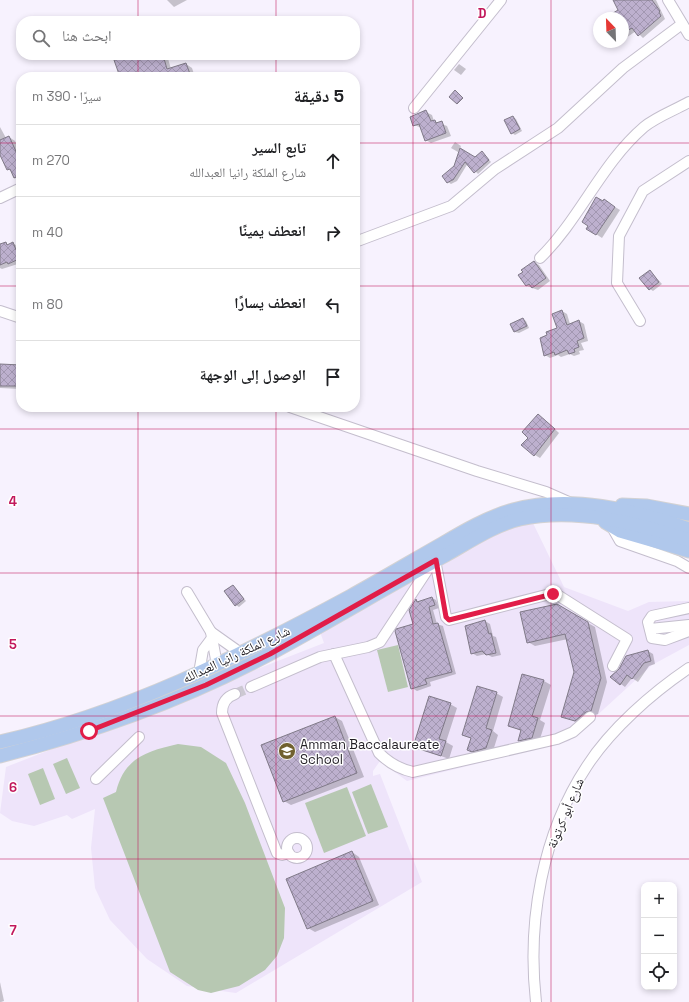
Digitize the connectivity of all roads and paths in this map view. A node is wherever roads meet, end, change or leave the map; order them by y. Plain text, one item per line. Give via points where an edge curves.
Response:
1 (501, 0) edge
2 (668, 0) edge
3 (682, 24) junction
4 (689, 35) edge
5 (689, 102) edge
6 (414, 108) dead end
7 (689, 161) edge
8 (16, 190) edge
9 (0, 198) edge
10 (360, 240) edge
11 (540, 258) dead end
12 (0, 311) edge
13 (16, 316) edge
14 (640, 321) dead end
15 (305, 412) edge
16 (572, 504) junction
17 (596, 506) junction
18 (689, 514) edge
19 (607, 523) junction
20 (689, 529) edge
21 (689, 540) edge
22 (689, 552) edge
23 (434, 561) junction
24 (677, 561) junction
25 (689, 568) edge
26 (187, 592) dead end
27 (689, 608) edge
28 (689, 625) edge
29 (650, 629) junction
30 (689, 632) edge
31 (211, 635) junction
32 (242, 654) junction
33 (334, 654) junction
34 (217, 665) junction
35 (613, 666) dead end
36 (689, 668) edge
37 (199, 673) junction
38 (251, 687) tunnel mouth
39 (235, 694) tunnel mouth
40 (590, 718) dead end
41 (139, 737) dead end
42 (0, 742) edge
43 (0, 756) edge
44 (96, 779) dead end
45 (289, 853) dead end
46 (536, 1002) edge

1 - 6 street
2 - 3 street
3 - 4 street
3 - 10 street via 623,68 558,128 495,169 451,206
5 - 11 street via 645,127 635,137 620,153 554,244
7 - 14 street via 644,191 619,236 617,283
8 - 9 street
12 - 13 street
15 - 16 street via 470,469 546,492
16 - 17 main road, شارع الملكة رانيا العبدالله
16 - 32 main road, شارع الملكة رانيا العبدالله via 512,510 481,523
17 - 18 main road via 647,506
17 - 20 main road, شارع الملكة رانيا العبدالله via 619,509
19 - 21 main road, شارع الملكة رانيا العبدالله via 650,528
19 - 22 main road
19 - 23 main road, شارع الملكة رانيا العبدالله via 551,516 518,520 490,531
19 - 24 street via 620,541
22 - 24 street
23 - 33 street via 380,642
23 - 35 street via 446,617 449,620 556,594 626,638 627,641
23 - 43 main road, شارع الملكة رانيا العبدالله via 270,654 206,685 89,731
24 - 25 street
26 - 31 street
27 - 29 street via 652,616 648,622
28 - 29 street
29 - 30 street via 652,638 665,640
31 - 32 street
31 - 34 street
31 - 37 street via 204,650
32 - 34 main road, شارع الملكة رانيا العبدالله
33 - 38 street via 320,657
33 - 40 street via 379,753 388,762 413,772 557,739 573,732
34 - 37 main road, شارع الملكة رانيا العبدالله
36 - 46 street, شارع أبو كرتونة via 650,698 607,740 587,765 571,794 544,865 537,902 534,956
37 - 42 main road, شارع الملكة رانيا العبدالله via 71,724
39 - 45 street via 227,699 222,713 277,853
41 - 44 street

